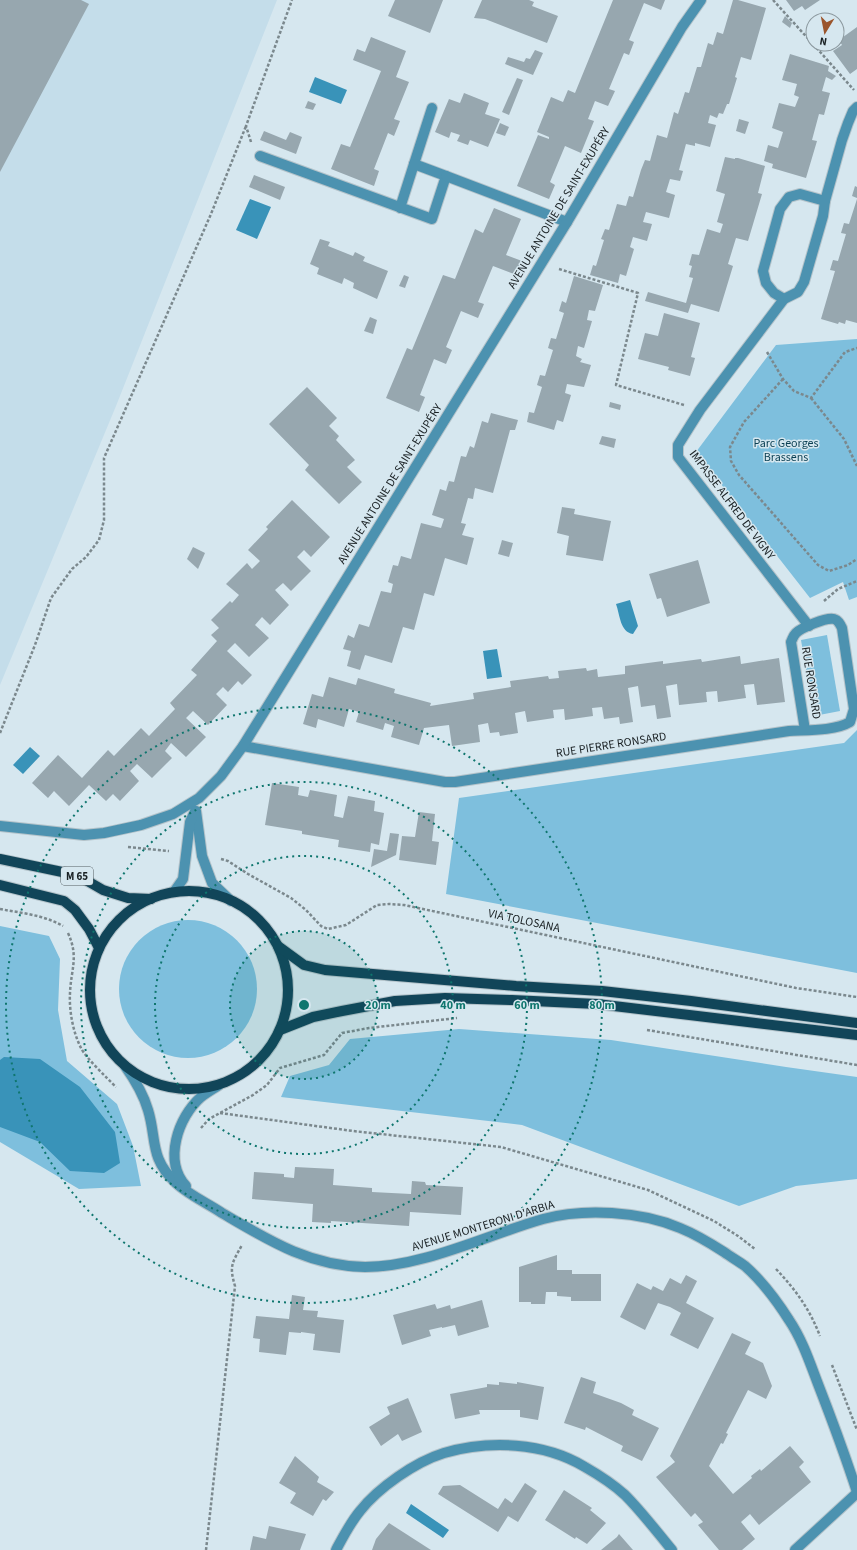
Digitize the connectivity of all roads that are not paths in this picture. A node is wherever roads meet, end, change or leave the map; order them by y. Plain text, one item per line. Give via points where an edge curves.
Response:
1 (701, 0) edge
2 (857, 106) edge
3 (432, 108) dead end
4 (260, 156) road end
5 (414, 164) junction
6 (446, 176) junction
7 (825, 201) junction
8 (400, 208) junction
9 (567, 222) junction
10 (784, 299) junction
11 (809, 626) junction
12 (805, 730) junction
13 (243, 746) junction
14 (199, 798) junction
15 (196, 811) junction
16 (0, 826) edge
17 (0, 859) edge
18 (0, 885) edge
19 (174, 892) junction
20 (151, 899) junction
21 (231, 901) junction
22 (278, 946) junction
23 (99, 948) junction
24 (857, 1023) edge
25 (280, 1030) junction
26 (857, 1035) edge
27 (125, 1066) junction
28 (219, 1085) junction
29 (194, 1196) junction
30 (857, 1493) edge
31 (336, 1550) edge
32 (672, 1550) edge
33 (795, 1550) edge

1 - 9 street, AVENUE ANTOINE DE SAINT-EXUPÉRY via 682,27
2 - 7 street, IMPASSE ALFRED DE VIGNY via 848,123
3 - 5 street
4 - 8 street
5 - 6 street
5 - 8 street
6 - 8 street via 432,219
6 - 9 street
7 - 10 street, IMPASSE ALFRED DE VIGNY via 804,282 798,292
7 - 10 street via 800,194 789,197 780,209 763,271 766,283
9 - 13 street, AVENUE ANTOINE DE SAINT-EXUPÉRY
10 - 11 street, IMPASSE ALFRED DE VIGNY via 700,410 678,445 677,451 678,458
11 - 12 street, RUE RONSARD via 799,630 791,642
11 - 12 street, RUE PIERRE RONSARD via 825,619 839,622 854,709 850,722 844,725
12 - 13 street, RUE PIERRE RONSARD via 455,782
13 - 14 street, AVENUE ANTOINE DE SAINT-EXUPÉRY via 222,776
14 - 15 street
14 - 16 street, AVENUE ANTOINE DE SAINT-EXUPÉRY via 173,814 141,825 84,835
15 - 19 street via 190,822 183,879
15 - 21 street via 202,856 212,882
17 - 20 main road, M 65 via 67,873 103,890 128,898
18 - 23 main road, M 65 via 64,901 75,910
19 - 20 main road
19 - 21 main road via 203,892
20 - 23 main road via 130,911 112,928
21 - 22 main road via 258,919
22 - 24 main road via 304,965 325,970 602,991 691,1000
22 - 25 main road via 286,966 288,988 287,1009
23 - 27 main road via 90,979 92,1012 104,1042
25 - 26 main road via 313,1017 342,1011 395,1001 445,998 597,1004
25 - 28 main road via 260,1059 244,1073
27 - 28 main road via 153,1083 186,1090
27 - 29 street, AVENUE MONTERONI D'ARBIA via 141,1089 149,1112 154,1147 160,1163 175,1182
28 - 29 street, AVENUE MONTERONI D'ARBIA via 200,1097 185,1116 177,1136 174,1159 180,1180
29 - 30 street, AVENUE MONTERONI D'ARBIA via 282,1248 309,1258 364,1267 421,1259 546,1218 581,1213 645,1217 681,1228 745,1266 767,1289 791,1322 838,1436
30 - 33 street
31 - 32 street via 360,1511 397,1478 443,1454 471,1448 512,1445 560,1455 606,1480 624,1495

